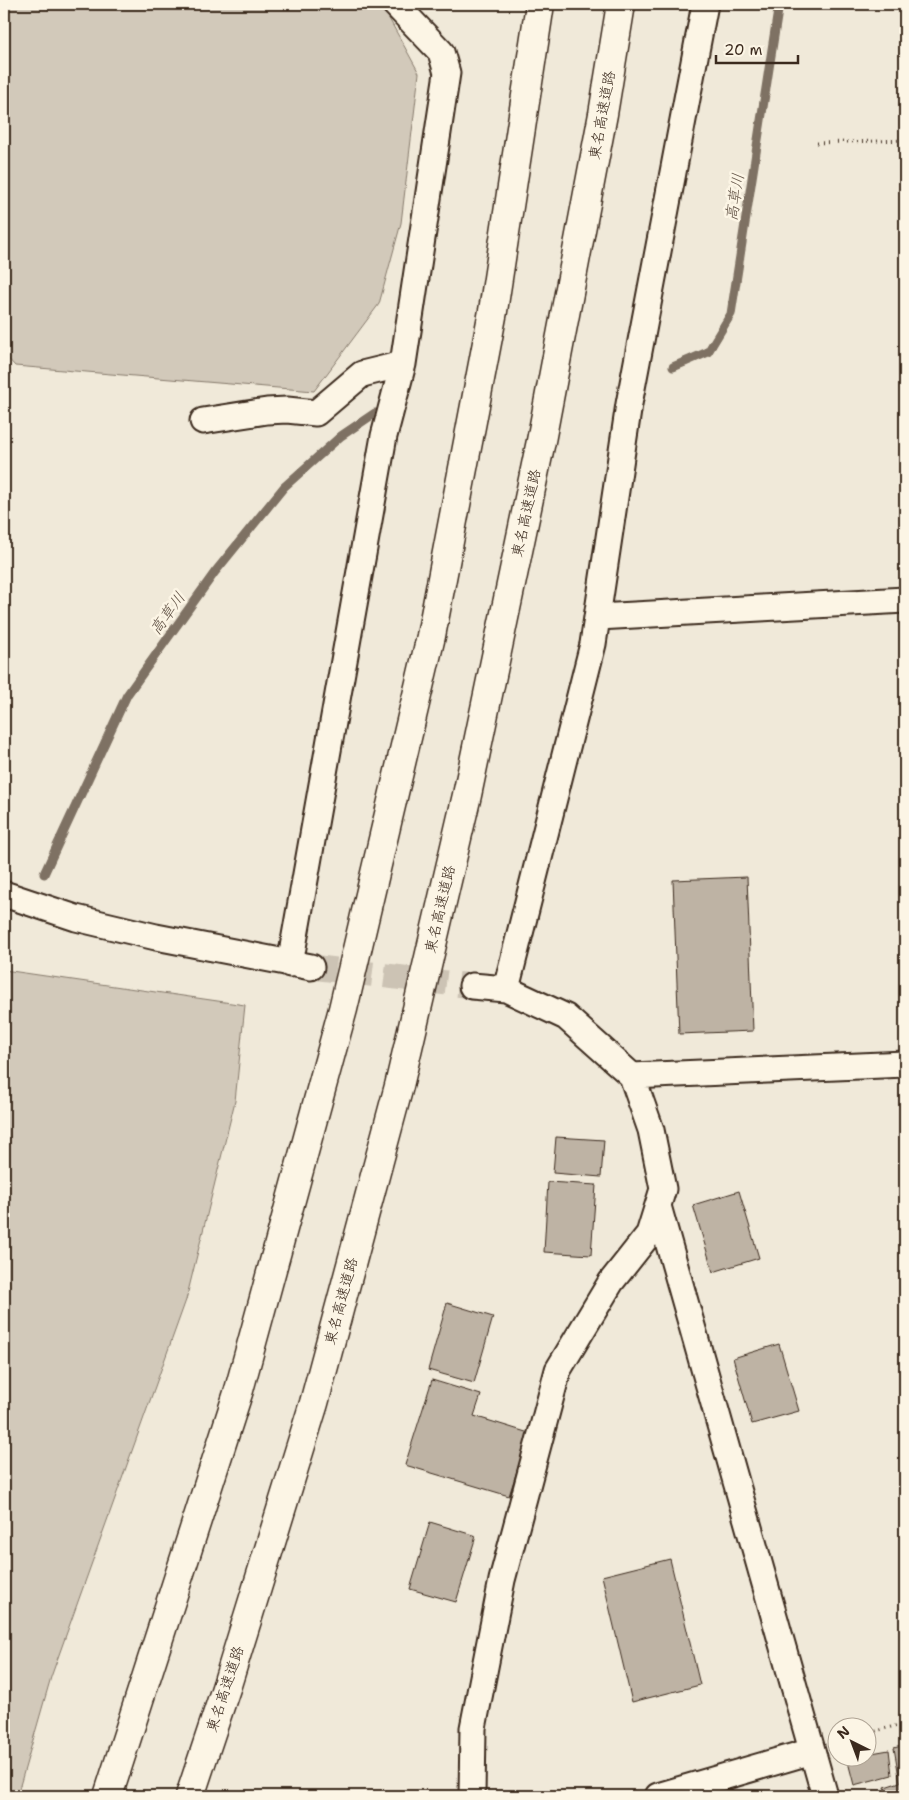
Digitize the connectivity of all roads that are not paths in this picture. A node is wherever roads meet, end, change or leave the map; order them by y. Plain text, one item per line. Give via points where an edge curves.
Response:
1 (395, 4) edge
2 (540, 4) edge
3 (621, 4) edge
4 (705, 4) edge
5 (403, 364) junction
6 (203, 421) dead end
7 (905, 600) edge
8 (598, 617) junction
9 (4, 894) edge
10 (472, 986) tunnel mouth
11 (506, 989) junction
12 (905, 1064) edge
13 (632, 1076) junction
14 (658, 1206) junction
15 (812, 1750) junction
16 (108, 1796) edge
17 (190, 1796) edge
18 (472, 1796) edge
19 (658, 1796) edge
20 (825, 1796) edge

1 - 5 street via 441,52 447,73
2 - 16 highway via 493,311 431,636 343,1009 239,1390
3 - 17 highway, 東名高速道路 via 541,441 467,795 399,1086 314,1403
4 - 8 street via 629,404
5 - 6 street via 362,374 316,413 267,410
5 - 9 street via 384,436 301,965 76,918
7 - 8 street
8 - 11 street
10 - 11 street
11 - 13 street via 566,1017
12 - 13 street
13 - 14 street via 651,1130 663,1189
14 - 15 street
14 - 18 street via 649,1234 611,1282 558,1370 502,1580 473,1728
15 - 19 street
15 - 20 street

